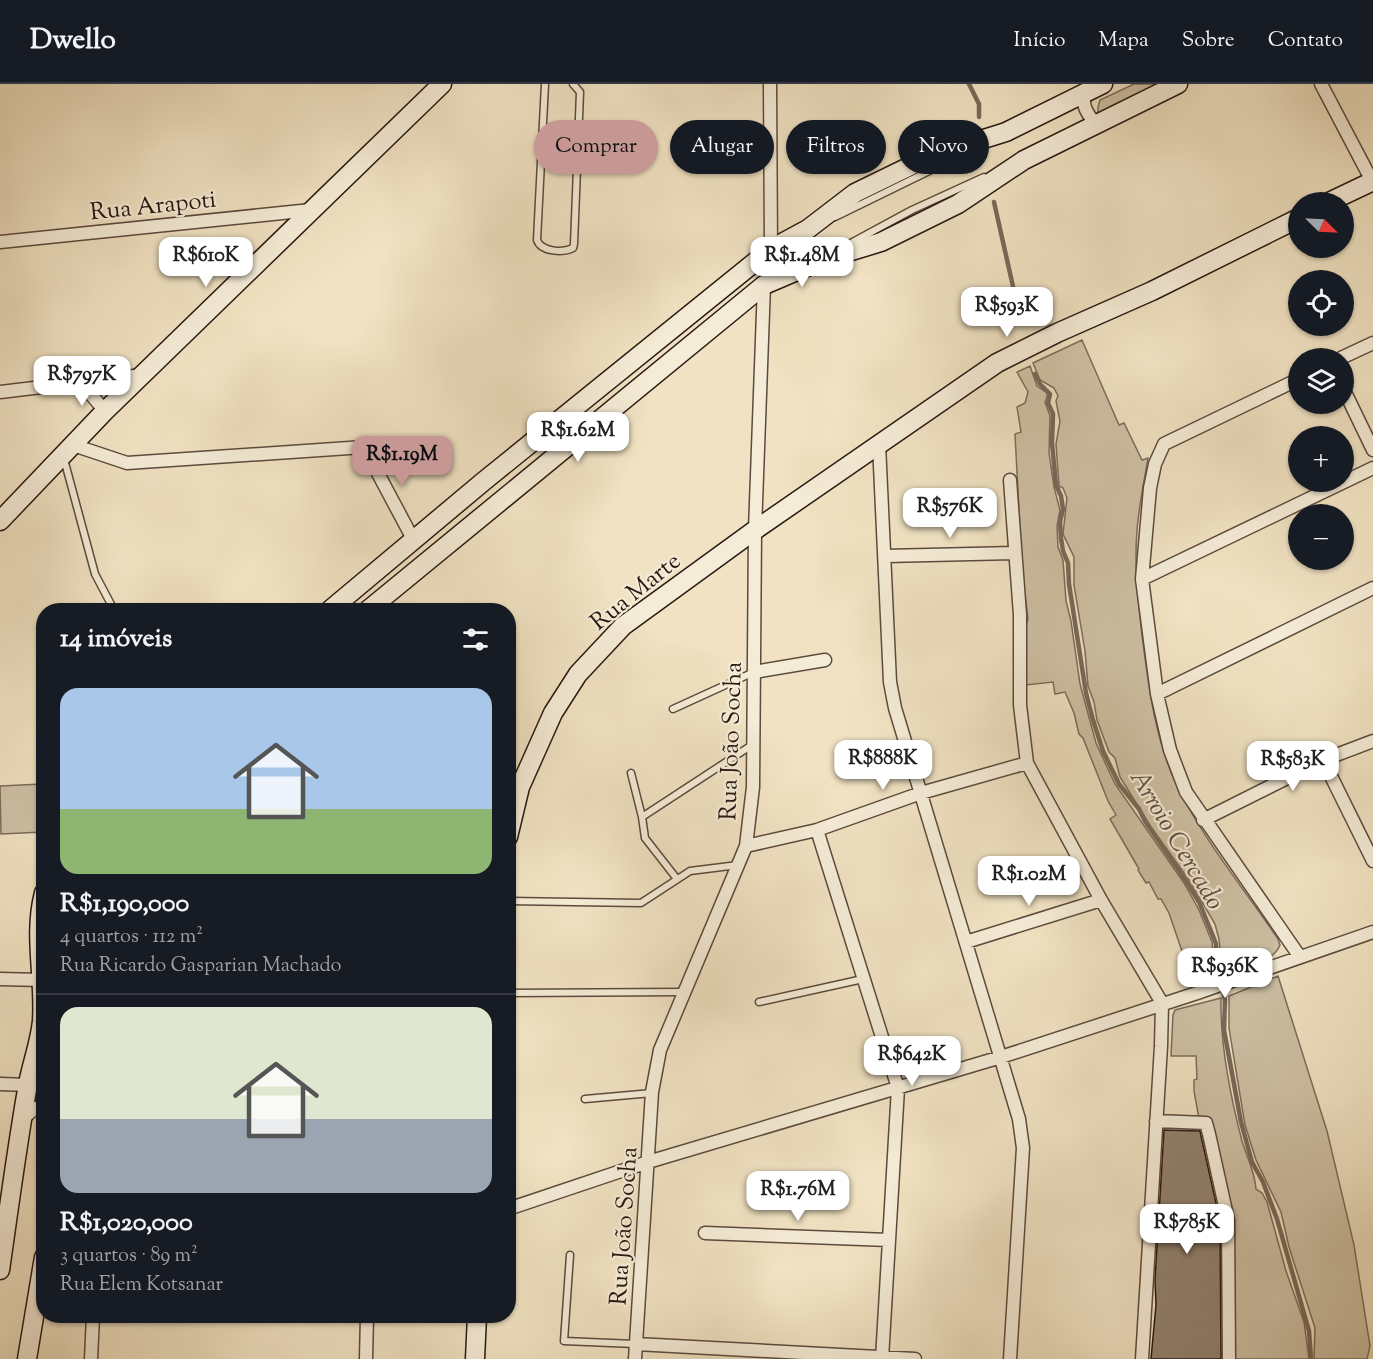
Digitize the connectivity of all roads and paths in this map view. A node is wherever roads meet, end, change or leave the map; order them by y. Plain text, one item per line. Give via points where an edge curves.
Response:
1 (442, 84) edge
2 (545, 84) edge
3 (573, 84) edge
4 (770, 84) edge
5 (1103, 84) edge
6 (1178, 84) edge
7 (1321, 84) edge
8 (1085, 93) junction
9 (1096, 125) junction
10 (1373, 182) edge
11 (1351, 192) edge
12 (311, 210) junction
13 (1288, 223) edge
14 (0, 242) edge
15 (771, 249) junction
16 (764, 285) junction
17 (1373, 343) edge
18 (1354, 352) edge
19 (144, 375) junction
20 (82, 384) junction
21 (1288, 384) edge
22 (0, 392) edge
23 (105, 411) junction
24 (1354, 411) edge
25 (879, 444) junction
26 (68, 450) junction
27 (1373, 450) edge
28 (1373, 468) edge
29 (1010, 480) dead end
30 (0, 521) edge
31 (755, 530) junction
32 (414, 541) junction
33 (1014, 552) junction
34 (886, 556) junction
35 (1142, 579) junction
36 (1373, 588) edge
37 (110, 603) edge
38 (339, 603) edge
39 (385, 603) edge
40 (825, 660) dead end
41 (754, 672) junction
42 (1157, 693) junction
43 (673, 709) dead end
44 (1373, 741) edge
45 (753, 745) junction
46 (1323, 760) junction
47 (1027, 763) junction
48 (631, 773) dead end
49 (921, 793) junction
50 (516, 796) edge
51 (642, 817) junction
52 (1203, 820) junction
53 (817, 830) junction
54 (746, 846) junction
55 (1373, 861) edge
56 (739, 865) junction
57 (677, 879) junction
58 (1101, 900) junction
59 (516, 901) edge
60 (1373, 932) edge
61 (966, 942) junction
62 (1300, 957) junction
63 (0, 978) edge
64 (863, 979) junction
65 (36, 980) edge
66 (683, 992) junction
67 (516, 993) edge
68 (759, 1002) dead end
69 (1162, 1003) junction
70 (36, 1049) edge
71 (1000, 1057) junction
72 (0, 1084) edge
73 (28, 1084) junction
74 (897, 1088) junction
75 (652, 1092) junction
76 (585, 1099) dead end
77 (36, 1108) edge
78 (24, 1118) junction
79 (1156, 1121) junction
80 (648, 1162) junction
81 (516, 1206) edge
82 (3, 1233) edge
83 (705, 1233) dead end
84 (889, 1240) junction
85 (570, 1255) dead end
86 (0, 1270) edge
87 (36, 1305) edge
88 (93, 1323) edge
89 (368, 1323) edge
90 (477, 1323) edge
91 (636, 1344) junction
92 (882, 1358) edge
93 (27, 1359) edge
94 (91, 1359) edge
95 (366, 1359) edge
96 (475, 1359) edge
97 (635, 1359) edge
98 (915, 1359) edge
99 (1010, 1359) edge
100 (1142, 1359) edge
101 (1229, 1359) edge

1 - 12 street
2 - 3 lane via 537,240 544,249 569,250 574,244 580,92
4 - 15 street
5 - 8 street
6 - 9 street
7 - 10 street
8 - 9 street via 1084,108
8 - 15 street via 1006,132 933,155 874,183 808,229
9 - 16 street via 1024,160 948,209 881,242 825,259
10 - 11 street
12 - 14 street, Rua Arapoti
12 - 19 street
13 - 25 street, Rua Marte via 997,363
15 - 32 street
16 - 31 street, Rua João Socha
16 - 39 street
17 - 18 street
19 - 20 street
19 - 23 street
20 - 22 street
20 - 23 street
21 - 35 street via 1164,444 1150,488
23 - 26 street
24 - 27 street
25 - 31 street, Rua Marte
25 - 34 street
26 - 30 street
26 - 32 street via 127,464 364,447
26 - 37 lane via 95,574
28 - 35 street
29 - 33 street
31 - 41 street, Rua João Socha
31 - 50 street, Rua Marte via 623,626 578,674 553,713
32 - 38 street
33 - 34 street
33 - 47 street via 1020,615 1020,705
34 - 49 street via 890,682
35 - 42 street
36 - 42 street
40 - 41 street
41 - 43 lane
41 - 45 street, Rua João Socha
42 - 52 street via 1170,750 1186,792
44 - 46 street
45 - 51 lane
45 - 54 street, Rua João Socha
46 - 52 street
46 - 55 street
47 - 49 street
47 - 58 street
48 - 51 lane
49 - 53 street
49 - 61 street
51 - 57 lane via 645,837
52 - 62 street
53 - 54 street
53 - 64 street
54 - 56 street, Rua João Socha
56 - 57 lane via 690,871
56 - 66 street, Rua João Socha
57 - 59 lane via 641,903
58 - 61 street
58 - 69 street
60 - 62 street
61 - 71 street
62 - 69 street
63 - 65 street
64 - 68 lane
64 - 74 street
66 - 67 lane
66 - 75 street, Rua João Socha via 660,1050
69 - 71 street
69 - 79 street
70 - 73 street
71 - 74 street
71 - 99 street via 1019,1119 1023,1148
72 - 73 street
73 - 78 street
74 - 80 street
74 - 84 street
75 - 76 lane
75 - 80 street, Rua João Socha
77 - 78 street
78 - 82 street
79 - 100 street
79 - 101 street via 1206,1123 1228,1220
80 - 81 street
80 - 91 street, Rua João Socha
82 - 86 street
83 - 84 street
84 - 92 street
85 - 91 lane via 564,1341
87 - 93 street
88 - 94 street
89 - 95 street
90 - 96 street
91 - 92 street
91 - 97 street, Rua João Socha
92 - 98 street

